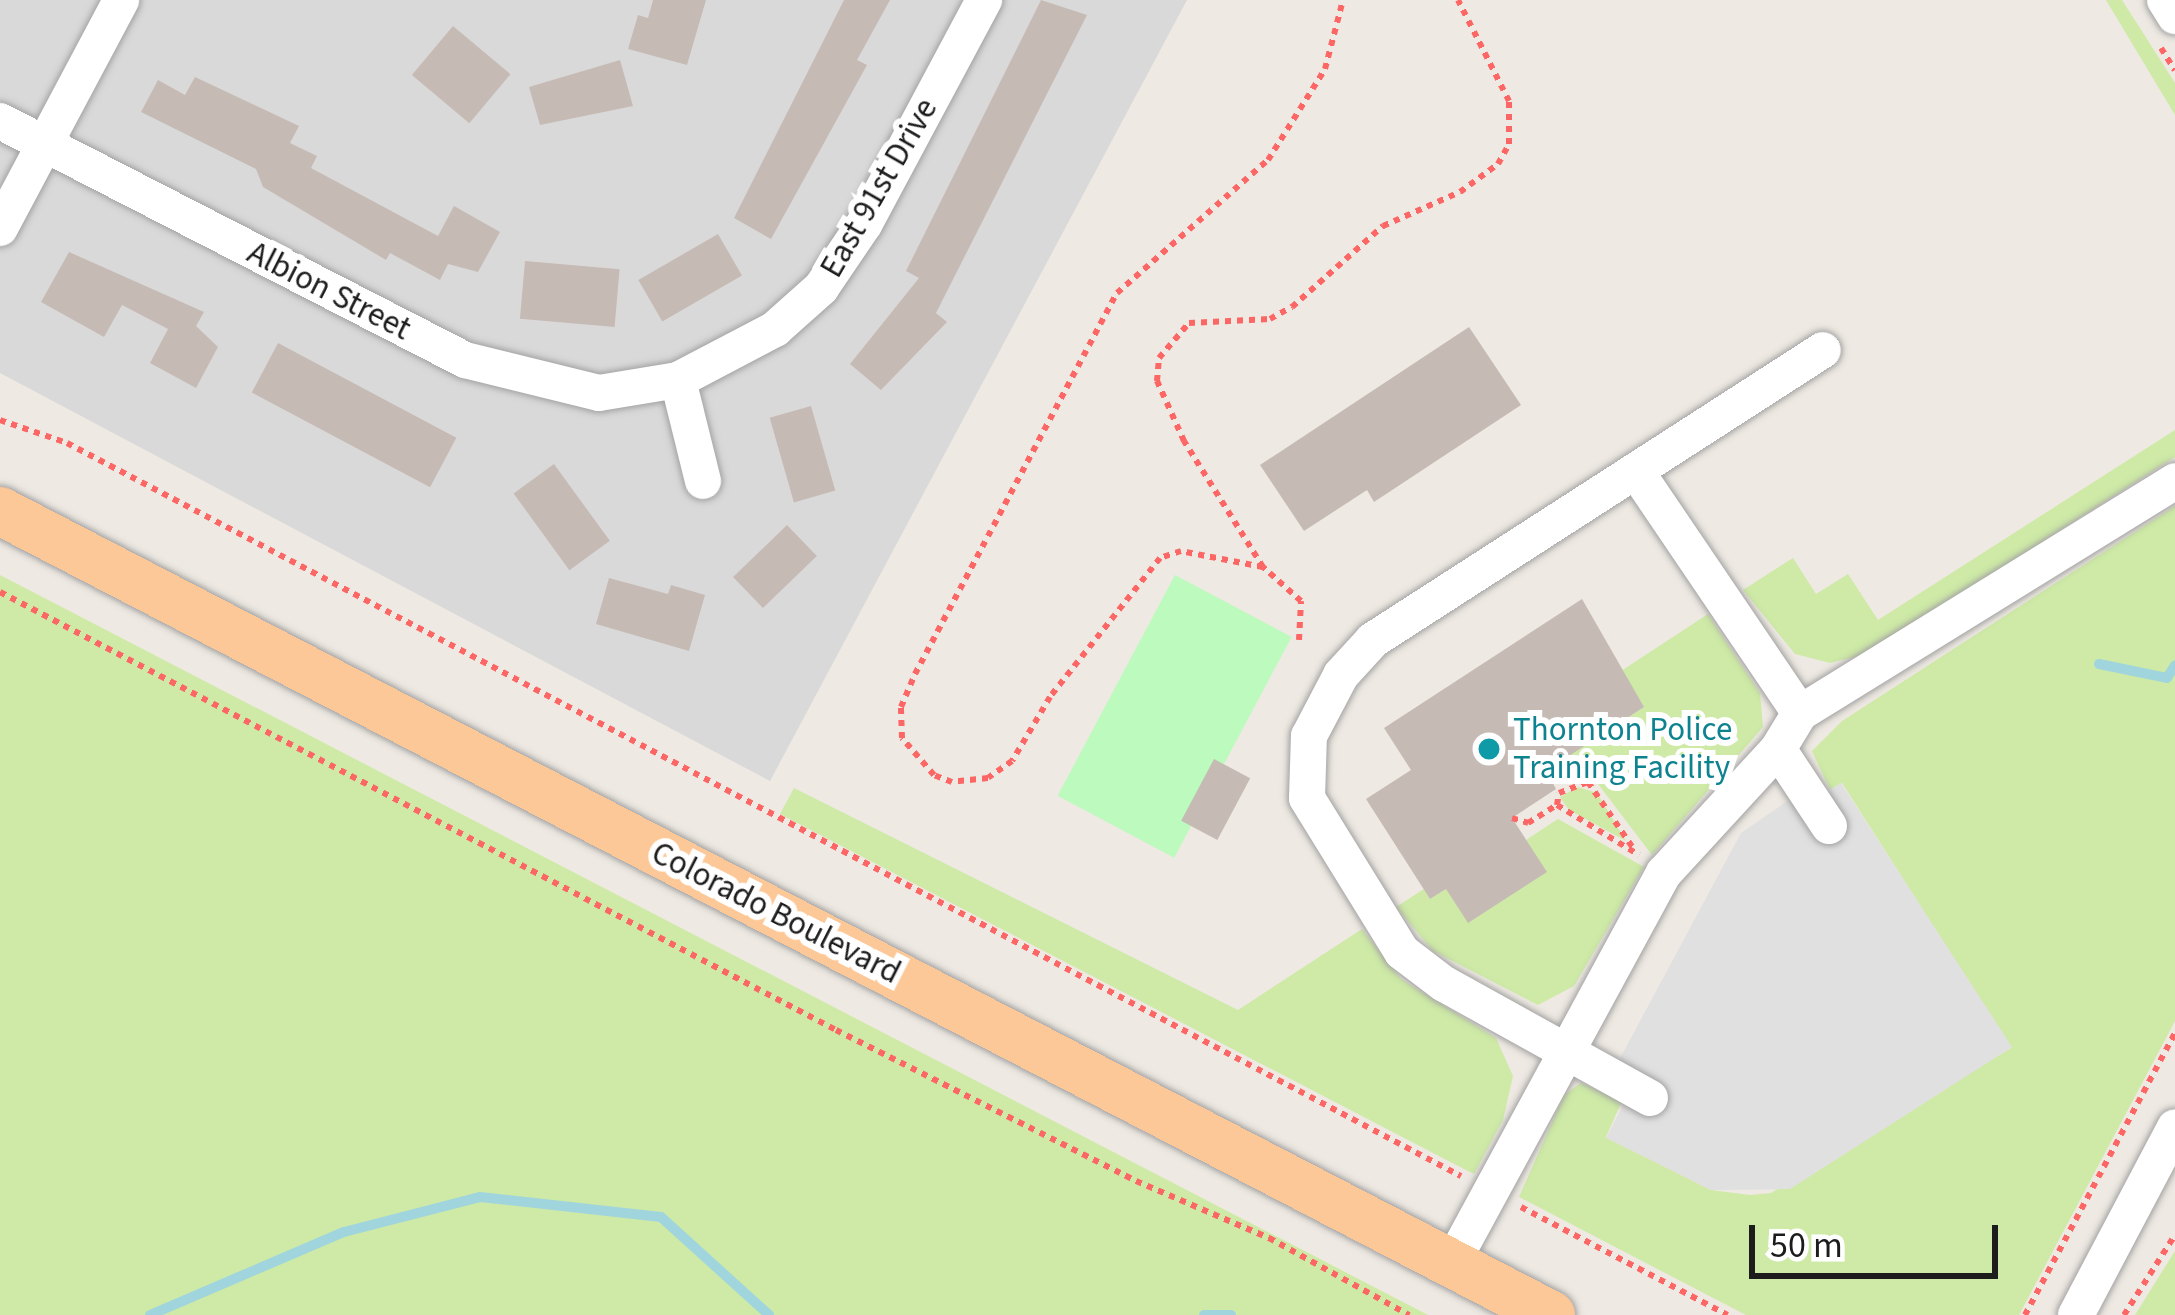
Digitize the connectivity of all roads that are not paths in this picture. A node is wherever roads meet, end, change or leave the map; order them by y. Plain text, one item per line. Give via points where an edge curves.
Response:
1 (122, 0) edge
2 (983, 0) edge
3 (2165, 0) edge
4 (2175, 16) edge
5 (0, 121) edge
6 (44, 145) junction
7 (0, 228) edge
8 (1823, 350) dead end
9 (678, 380) junction
10 (1636, 471) junction
11 (703, 481) dead end
12 (2175, 481) edge
13 (0, 511) edge
14 (1801, 713) junction
15 (1778, 749) junction
16 (1829, 826) dead end
17 (1561, 1051) junction
18 (1650, 1097) dead end
19 (2175, 1126) edge
20 (1452, 1264) junction
21 (1551, 1315) edge
22 (2076, 1315) edge

1 - 6 street
2 - 9 street, East 91st Drive via 865,223 820,288 775,329
3 - 4 street
5 - 6 street, Albion Street
6 - 7 street
6 - 9 street, Albion Street via 505,376 599,393
8 - 10 street
9 - 11 street
10 - 14 street
10 - 17 street via 1373,640 1330,693 1305,760 1316,818 1402,952
12 - 14 street
13 - 20 main road, Colorado Boulevard
14 - 15 street
15 - 16 street
15 - 17 street via 1664,873
17 - 18 street
17 - 20 street
19 - 22 street
20 - 21 main road, Colorado Boulevard

